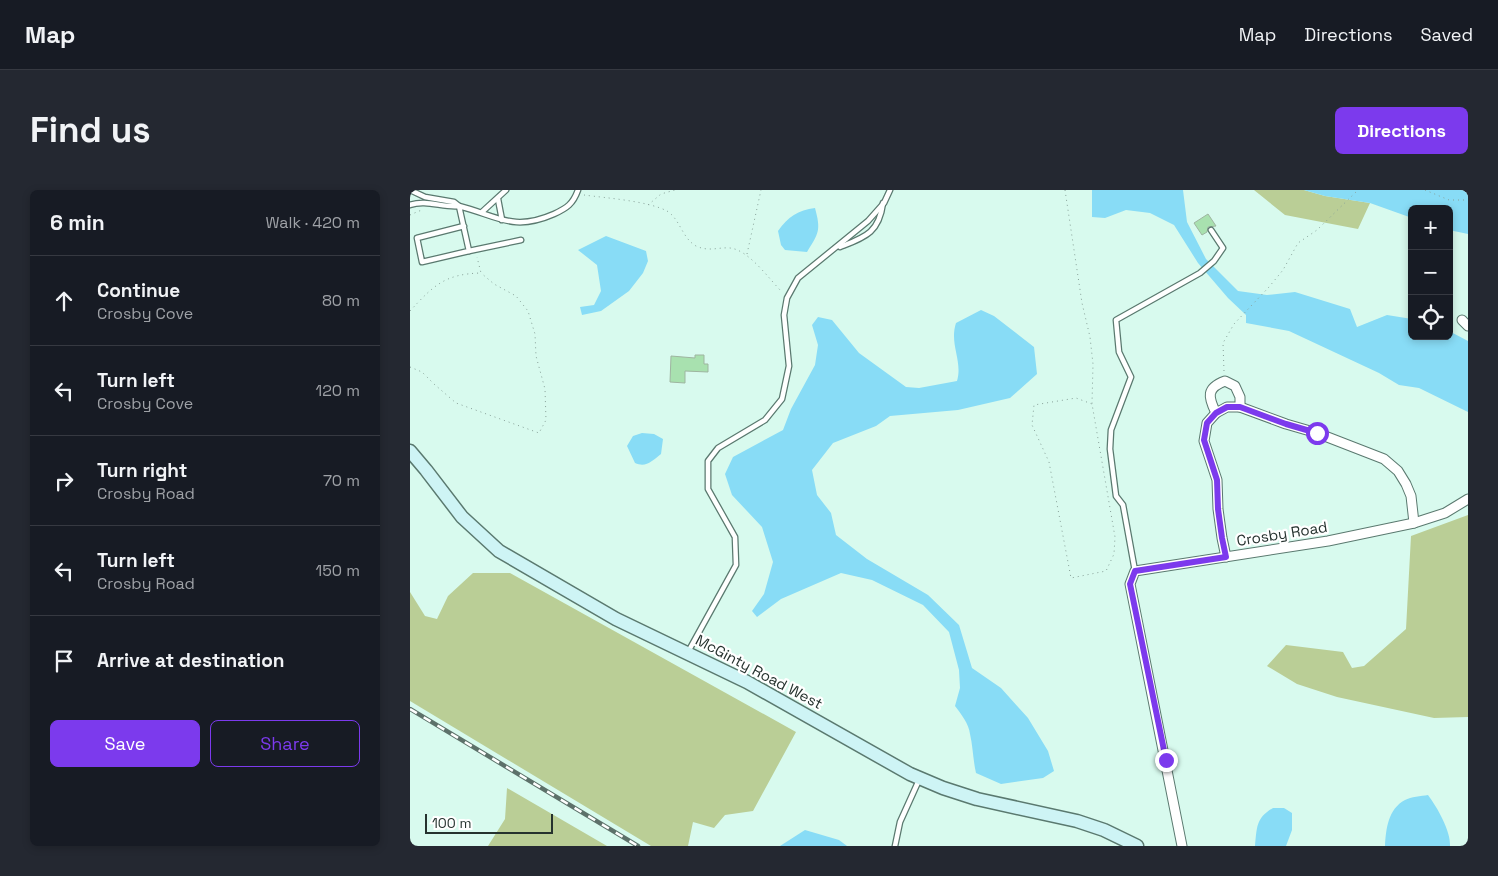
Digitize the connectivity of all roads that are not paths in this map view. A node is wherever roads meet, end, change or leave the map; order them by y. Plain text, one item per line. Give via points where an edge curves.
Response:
1 (410, 190) edge
2 (506, 190) edge
3 (578, 190) edge
4 (890, 190) edge
5 (498, 199) junction
6 (884, 203) junction
7 (410, 205) edge
8 (459, 206) junction
9 (482, 212) junction
10 (502, 220) junction
11 (464, 226) junction
12 (1211, 230) dead end
13 (521, 240) dead end
14 (836, 248) junction
15 (469, 251) junction
16 (1240, 407) junction
17 (1216, 413) junction
18 (410, 451) edge
19 (1468, 499) edge
20 (1414, 523) junction
21 (1226, 557) junction
22 (1135, 571) junction
23 (687, 653) junction
24 (919, 778) junction
25 (894, 846) edge
26 (1137, 846) edge
27 (1182, 846) edge

1 - 8 lane
2 - 5 lane
3 - 10 lane via 568,207 539,220 517,223
4 - 6 lane
5 - 9 lane
5 - 10 lane
6 - 14 lane
6 - 14 lane via 881,218 864,238
7 - 8 lane via 420,202
8 - 9 lane
8 - 11 lane
9 - 10 lane
11 - 15 lane
11 - 15 lane via 417,238 422,262
12 - 22 lane via 1223,248 1214,261 1200,273 1116,320 1119,352 1131,377 1111,430 1110,449 1116,496 1123,505
13 - 15 lane
14 - 23 lane via 798,278 788,298 784,315 789,366 782,399 766,420 718,448 708,461 708,489 735,537 736,565
16 - 17 street via 1227,407
16 - 17 street via 1235,386 1225,381 1214,385 1210,392
16 - 20 street via 1384,459 1398,471 1406,484
17 - 21 street via 1207,423 1204,440 1217,480
18 - 23 main road, McGinty Road West via 462,517 498,551 616,619
19 - 20 street, Crosby Road via 1445,513
20 - 21 street, Crosby Road
21 - 22 street, Crosby Road
22 - 27 street via 1130,584
23 - 24 main road, McGinty Road West via 748,682 878,758
24 - 25 lane via 900,822
24 - 26 main road, McGinty Road West via 977,799 1077,820

